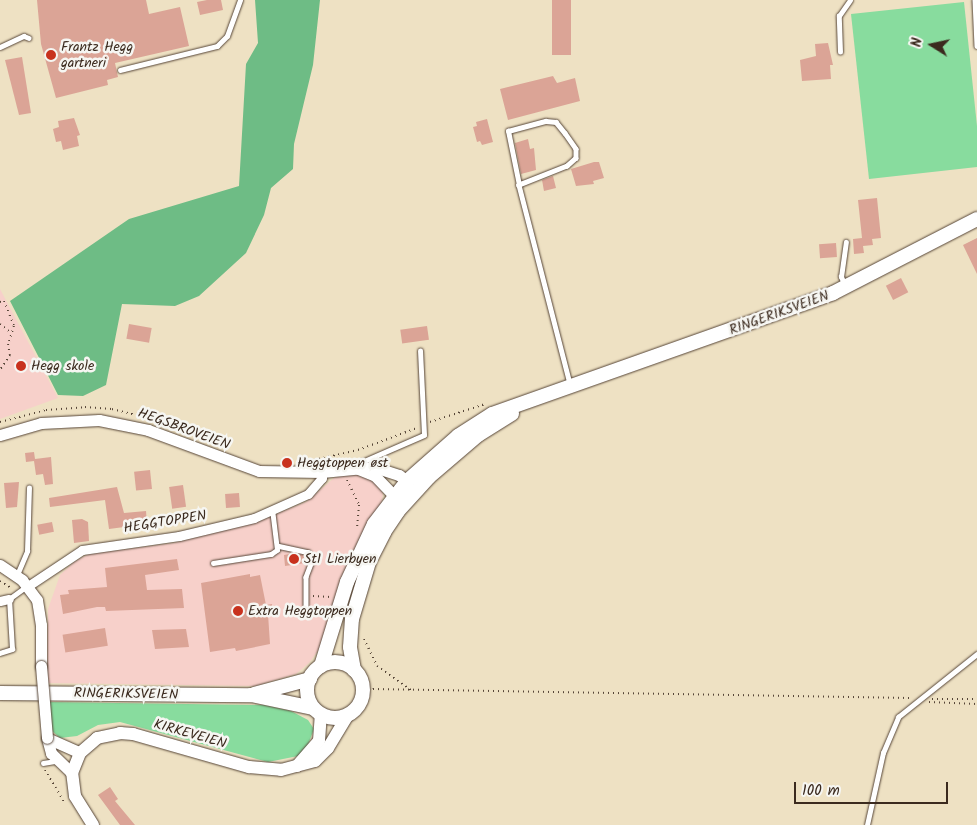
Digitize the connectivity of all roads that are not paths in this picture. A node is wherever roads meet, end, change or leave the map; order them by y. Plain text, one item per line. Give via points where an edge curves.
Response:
1 (240, 0) edge
2 (850, 0) edge
3 (975, 0) edge
4 (29, 38) dead end
5 (977, 46) edge
6 (0, 47) edge
7 (840, 52) dead end
8 (120, 70) dead end
9 (519, 185) junction
10 (977, 219) edge
11 (846, 242) dead end
12 (845, 288) junction
13 (420, 351) dead end
14 (572, 387) junction
15 (520, 406) junction
16 (0, 435) edge
17 (322, 472) junction
18 (351, 472) junction
19 (407, 481) junction
20 (29, 488) dead end
21 (394, 496) junction
22 (410, 497) junction
23 (272, 510) junction
24 (279, 546) junction
25 (213, 563) dead end
26 (0, 565) edge
27 (16, 575) junction
28 (28, 586) junction
29 (4, 600) edge
30 (306, 606) dead end
31 (0, 653) edge
32 (977, 654) edge
33 (321, 666) junction
34 (354, 670) junction
35 (310, 679) junction
36 (0, 693) edge
37 (251, 695) junction
38 (317, 711) junction
39 (348, 715) junction
40 (47, 738) junction
41 (80, 753) junction
42 (58, 761) junction
43 (43, 763) road end
44 (297, 766) junction
45 (72, 773) junction
46 (93, 825) edge
47 (867, 825) edge

1 - 8 lane via 227,36 217,46
2 - 7 lane via 839,16
3 - 5 lane
4 - 6 lane via 24,36
9 - 9 lane via 508,131 537,122 556,122 574,145 576,158 567,166
9 - 14 lane
10 - 12 main road, RINGERIKSVEIEN
11 - 12 lane via 841,277
12 - 14 main road, RINGERIKSVEIEN
13 - 18 lane via 424,435 377,454
14 - 15 main road, RINGERIKSVEIEN
15 - 19 main road, RINGERIKSVEIEN via 492,414 479,422 435,454
15 - 22 main road, RINGERIKSVEIEN via 465,445
16 - 17 street, HEGSBROVEIEN via 41,423 99,420 148,430 259,471
17 - 18 street, HEGSBROVEIEN
17 - 23 street, HEGGTOPPEN via 322,478 308,494
18 - 19 street, HEGSBROVEIEN via 383,469
18 - 21 street via 375,476
19 - 21 main road, RINGERIKSVEIEN
19 - 22 street
20 - 27 lane via 27,551
21 - 22 street
21 - 33 main road, RINGERIKSVEIEN via 366,540 338,595
22 - 34 main road, RINGERIKSVEIEN via 384,532 362,582 350,639
23 - 24 lane
23 - 28 street, HEGGTOPPEN via 235,523 179,536 82,550
24 - 25 lane via 271,554
24 - 30 lane via 308,552 311,564 306,577
26 - 27 street
27 - 28 street
28 - 29 lane, HEGGTOPPEN
28 - 40 street, bridge via 40,611
29 - 31 lane, HEGGTOPPEN via 12,649
32 - 47 lane via 898,717 889,732
33 - 34 main road via 338,663
33 - 35 main road
34 - 39 main road via 363,692 359,705
35 - 37 main road, RINGERIKSVEIEN
35 - 38 main road via 308,695
36 - 37 main road, RINGERIKSVEIEN
37 - 38 main road, RINGERIKSVEIEN
38 - 39 main road via 335,718
38 - 44 main road via 319,741
39 - 44 main road, KIRKEVEIEN via 324,752 305,766
40 - 41 street
40 - 42 street via 51,753
41 - 44 main road, KIRKEVEIEN via 97,738 120,733 262,770
41 - 45 main road, KIRKEVEIEN
42 - 43 lane
42 - 45 street
45 - 46 main road via 75,796

